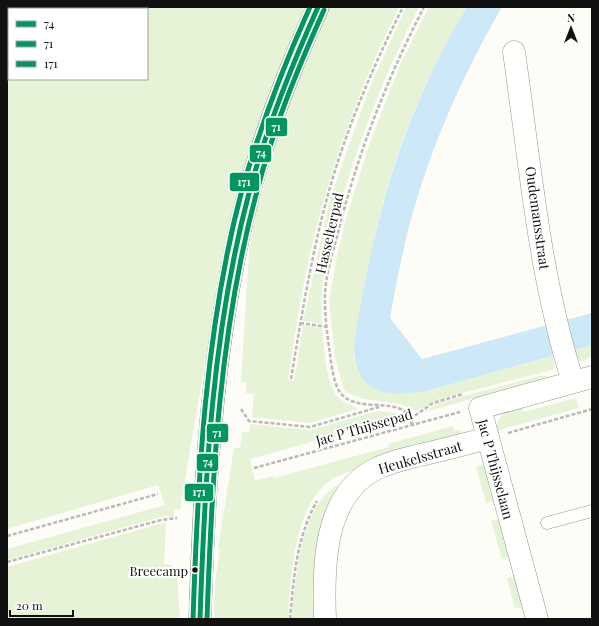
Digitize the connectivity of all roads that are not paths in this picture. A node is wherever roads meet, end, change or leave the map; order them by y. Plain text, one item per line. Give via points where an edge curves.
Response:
1 (318, 7) edge
2 (514, 52) dead end
3 (577, 375) edge
4 (488, 438) junction
5 (592, 511) edge
6 (547, 523) dead end
7 (200, 619) edge
8 (325, 619) edge
9 (537, 619) edge

1 - 7 main road via 273,113 242,221 227,294 213,393
2 - 3 street, Oudemansstraat via 543,263 553,313
3 - 4 street, Jac P Thijsselaan via 480,408
4 - 8 street, Heukelsstraat via 387,464 367,474 348,492 333,520 327,550
4 - 9 street, Jac P Thijsselaan
5 - 6 lane

